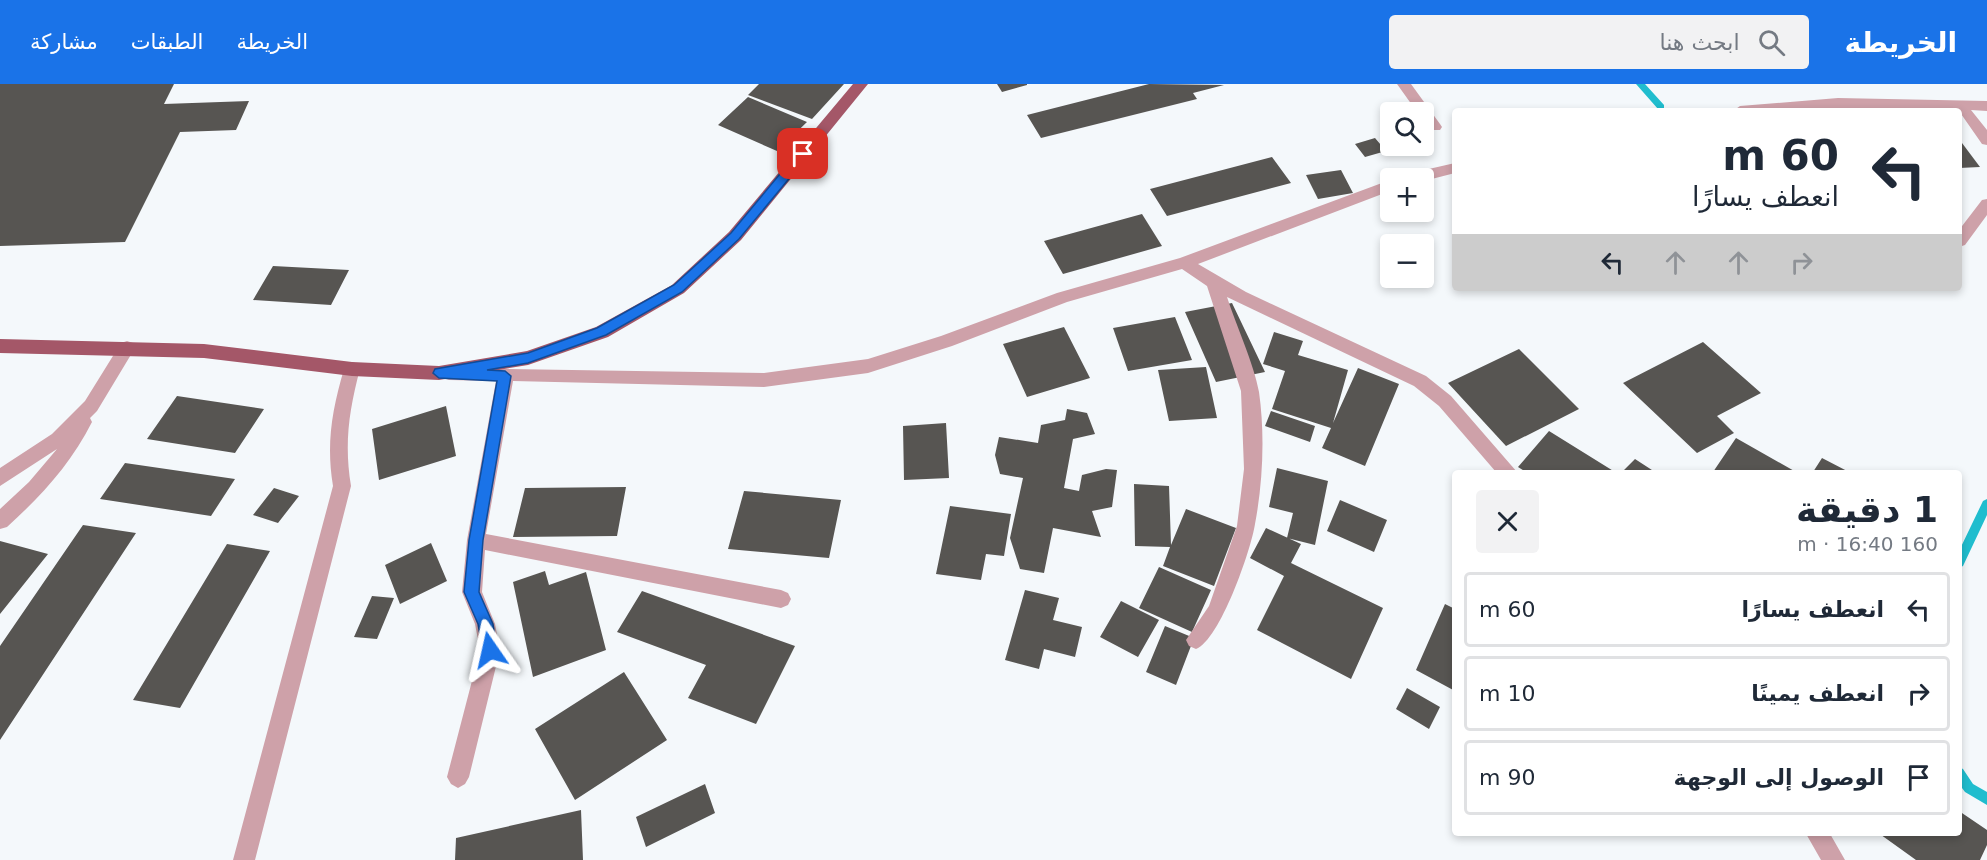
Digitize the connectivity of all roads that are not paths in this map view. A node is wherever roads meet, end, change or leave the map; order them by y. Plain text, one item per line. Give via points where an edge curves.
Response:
1 (861, 84) edge
2 (1404, 84) edge
3 (1960, 106) joint
4 (1987, 106) edge
5 (1777, 108) edge
6 (1962, 109) edge
7 (1435, 127) dead end
8 (1987, 140) edge
9 (1452, 169) edge
10 (1434, 173) edge
11 (1380, 189) edge
12 (1987, 204) edge
13 (1962, 237) edge
14 (1184, 263) junction
15 (1215, 285) junction
16 (0, 346) edge
17 (127, 348) junction
18 (352, 369) junction
19 (439, 373) junction
20 (505, 376) junction
21 (91, 406) junction
22 (1506, 470) edge
23 (0, 478) edge
24 (0, 521) edge
25 (476, 540) junction
26 (781, 599) dead end
27 (1196, 640) dead end
28 (458, 777) dead end
29 (1819, 836) edge
30 (244, 860) edge
31 (1834, 860) edge

1 - 19 main road via 735,236 678,289 602,332 539,354
2 - 7 street
3 - 4 street
3 - 5 street via 1838,103
6 - 8 street
9 - 10 street
11 - 14 street
12 - 13 street
14 - 15 street
14 - 20 street via 1064,297 868,366 764,380
15 - 22 street via 1422,382 1452,406
15 - 27 street via 1250,391 1253,469 1246,526 1217,610
16 - 17 main road
17 - 18 main road via 204,351
17 - 21 street
18 - 19 main road
18 - 30 street via 336,424 335,452 342,486
19 - 20 street
20 - 25 street
21 - 23 street via 58,439
21 - 24 street via 68,452 39,486
25 - 26 street
25 - 28 street via 472,592 486,624 490,650
29 - 31 street

